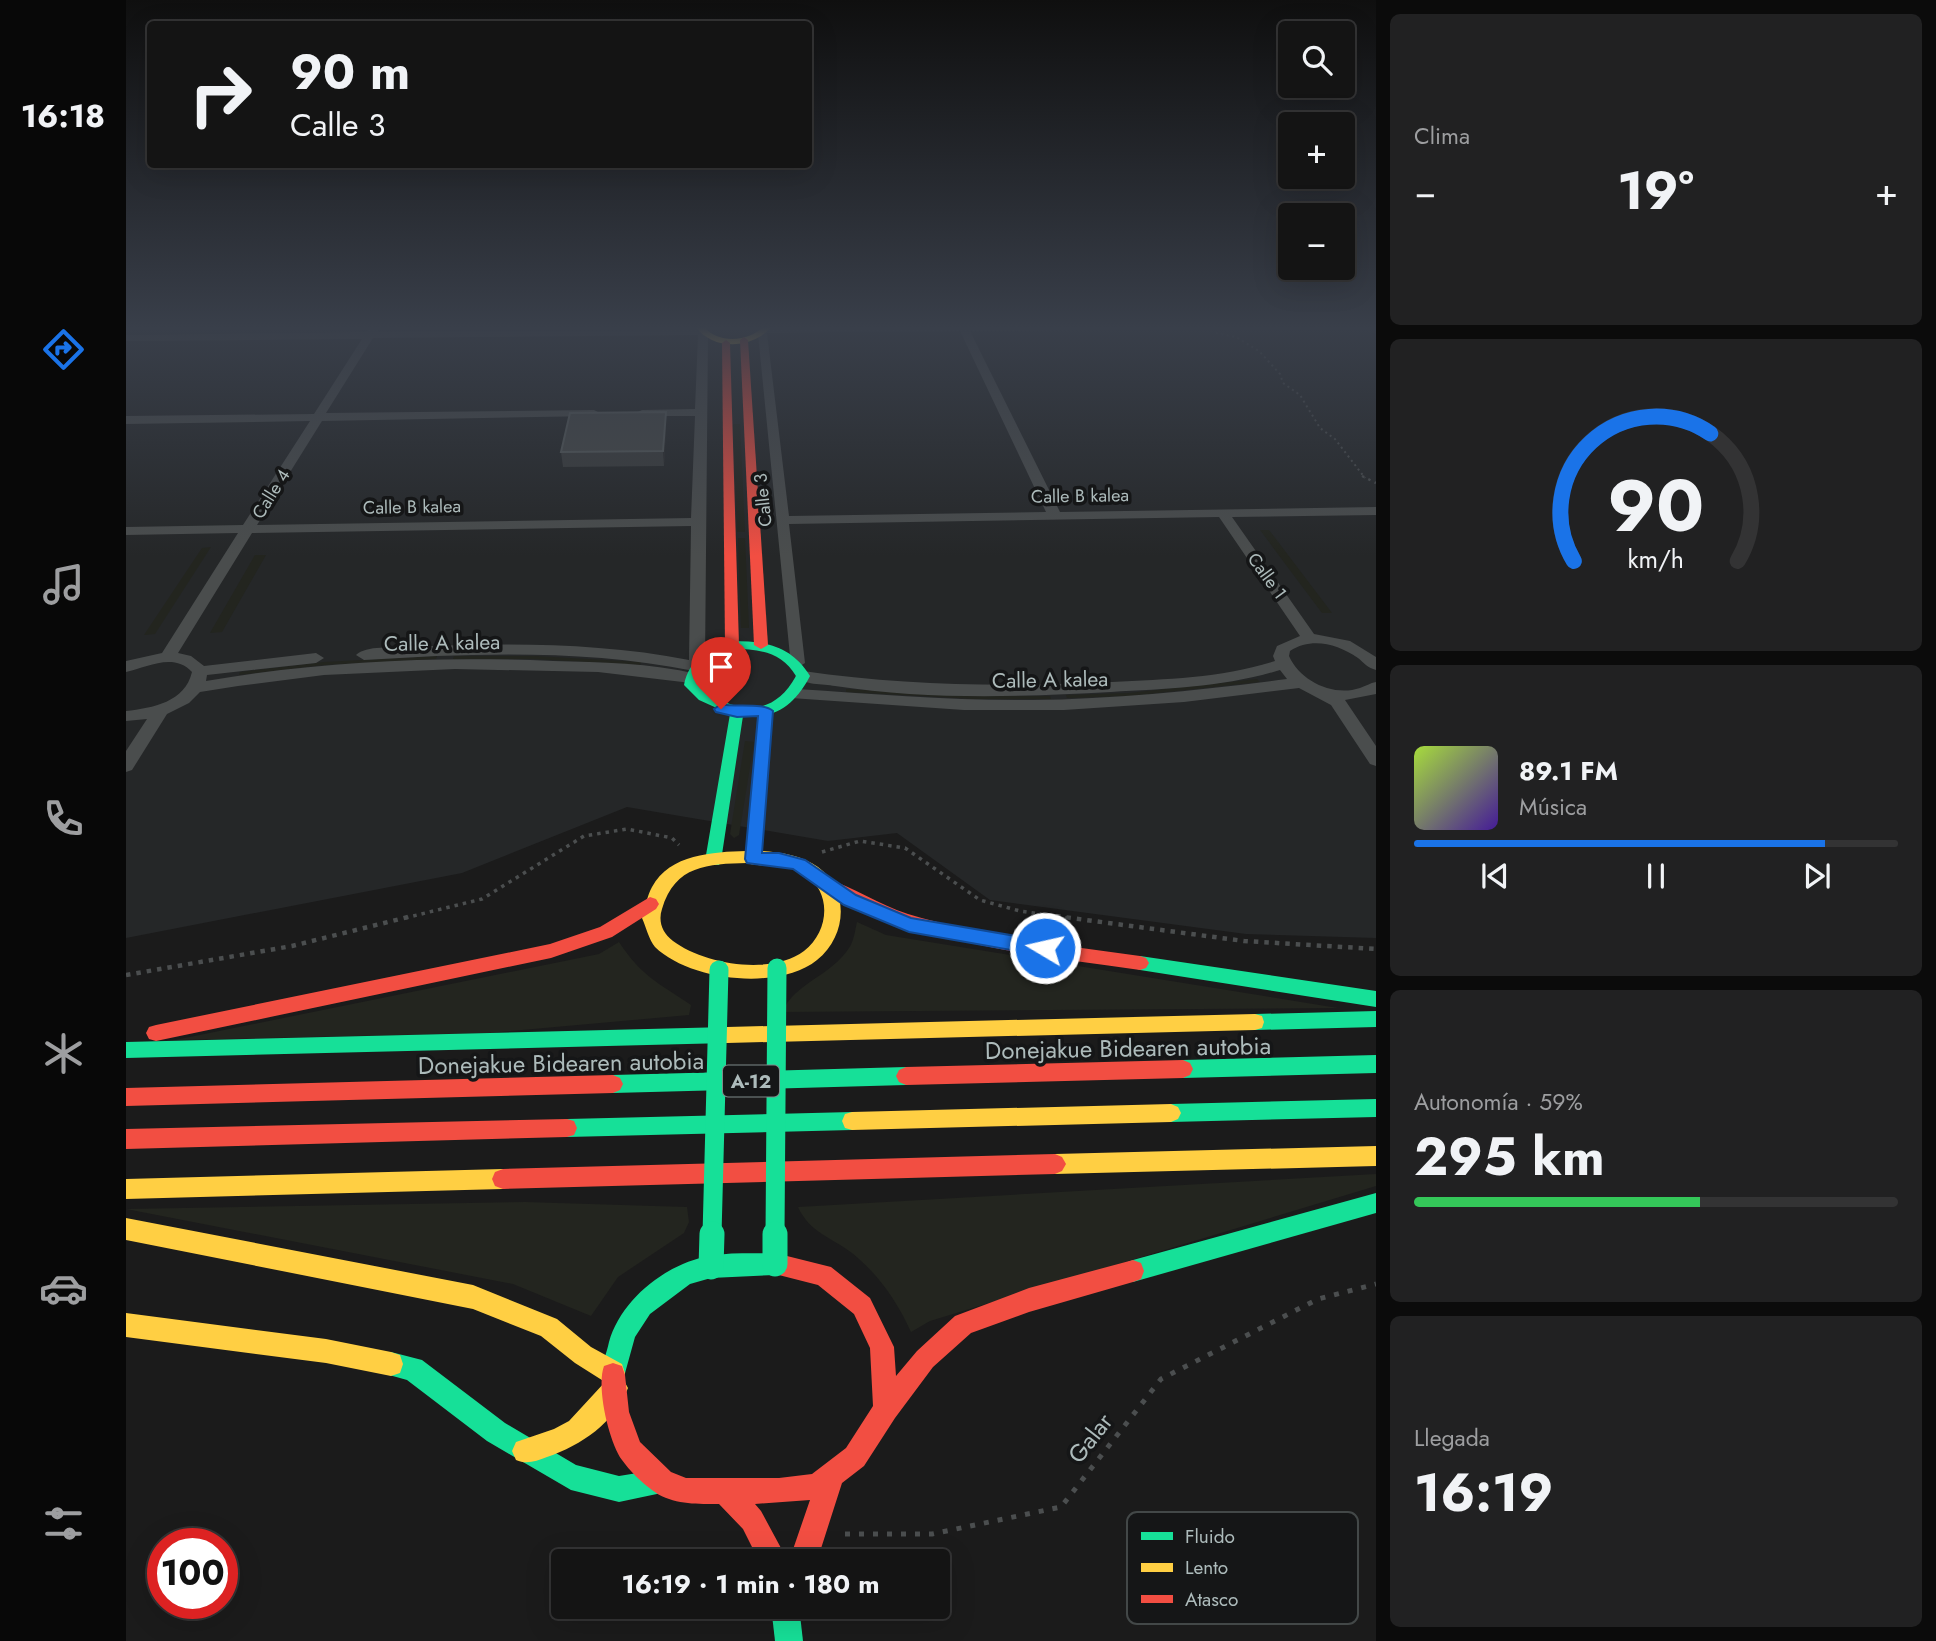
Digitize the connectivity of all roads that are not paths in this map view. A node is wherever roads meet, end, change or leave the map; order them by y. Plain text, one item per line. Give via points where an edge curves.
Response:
1 (327, 404) edge
2 (701, 404) edge
3 (726, 404) edge
4 (748, 404) edge
5 (773, 404) edge
6 (1001, 404) edge
7 (701, 412) junction
8 (602, 413) edge
9 (628, 413) edge
10 (319, 417) junction
11 (126, 420) edge
12 (1376, 511) edge
13 (1223, 514) junction
14 (1055, 516) junction
15 (785, 520) junction
16 (698, 522) junction
17 (248, 529) junction
18 (126, 531) edge
19 (1310, 639) junction
20 (732, 645) junction
21 (761, 645) junction
22 (167, 657) junction
23 (1374, 660) edge
24 (1283, 664) junction
25 (126, 667) edge
26 (694, 669) junction
27 (800, 670) junction
28 (197, 680) junction
29 (1310, 686) junction
30 (1375, 691) edge
31 (797, 694) junction
32 (160, 711) junction
33 (766, 711) junction
34 (737, 712) junction
35 (126, 716) edge
36 (1376, 760) edge
37 (126, 766) edge
38 (753, 859) junction
39 (713, 861) junction
40 (825, 884) junction
41 (650, 904) junction
42 (777, 968) junction
43 (719, 970) junction
44 (1376, 999) edge
45 (1376, 1019) edge
46 (126, 1037) edge
47 (126, 1050) edge
48 (1376, 1064) edge
49 (126, 1097) edge
50 (1376, 1108) edge
51 (126, 1139) edge
52 (1376, 1156) edge
53 (126, 1189) edge
54 (1376, 1203) edge
55 (126, 1230) edge
56 (775, 1264) junction
57 (710, 1266) junction
58 (126, 1325) edge
59 (615, 1381) junction
60 (886, 1409) junction
61 (525, 1451) junction
62 (830, 1479) junction
63 (662, 1482) junction
64 (725, 1491) junction
65 (768, 1549) edge
66 (807, 1549) edge
67 (788, 1619) edge
68 (789, 1641) edge

1 - 10 street, Calle 4
2 - 7 street
3 - 20 main road, Calle 3
4 - 21 main road, Calle 3
5 - 15 street, Calle 3
6 - 14 street
7 - 9 street
7 - 16 street
8 - 10 street
10 - 11 street
10 - 17 street, Calle 4
12 - 13 street, Calle B kalea
13 - 14 street, Calle B kalea
13 - 19 street, Calle 1
14 - 15 street, Calle B kalea
15 - 27 street, Calle 3
16 - 17 street, Calle B kalea
16 - 26 street
17 - 18 street, Calle B kalea
17 - 22 street, Calle 4
19 - 23 street via 1342,644
19 - 24 street via 1283,649
20 - 21 main road
20 - 26 main road via 706,654
21 - 27 main road via 788,655
22 - 25 street
22 - 28 street via 189,661
24 - 27 street, Calle A kalea via 1259,673 1056,691 840,682
24 - 29 street
26 - 28 street, Calle A kalea via 498,664
26 - 34 main road via 697,695
27 - 31 main road
28 - 32 street via 180,701
29 - 30 street, Calle A kalea via 1348,695
29 - 31 street, Calle A kalea via 1061,705
29 - 36 street via 1337,701
31 - 33 main road
32 - 35 street
32 - 37 street
33 - 34 main road
33 - 38 main road
34 - 39 main road
38 - 39 main road
38 - 40 main road via 799,865
39 - 41 main road via 695,861 672,874
40 - 42 main road via 834,911 828,940 806,960
40 - 44 main road via 909,925
41 - 43 main road via 651,928 666,947 687,961
41 - 46 main road via 606,932 551,951
42 - 43 main road
42 - 56 main road, bridge
43 - 57 main road, bridge
45 - 47 main road
48 - 49 main road, Donejakue Bidearen autobia / A-12
50 - 51 main road, A-12
52 - 53 main road
54 - 60 main road via 1028,1300 963,1324 925,1359
55 - 59 main road via 473,1297 549,1327
56 - 57 main road
56 - 60 main road via 823,1275 862,1306 882,1346
57 - 59 main road via 684,1274 642,1306 624,1332
58 - 61 main road via 326,1351 414,1369
59 - 61 main road via 586,1428
59 - 63 main road via 617,1412 630,1450
60 - 62 main road via 855,1457
61 - 63 main road via 570,1477 619,1489
62 - 64 main road via 817,1486 779,1491
62 - 66 main road
63 - 64 main road via 686,1492
64 - 65 main road via 752,1520
67 - 68 main road

